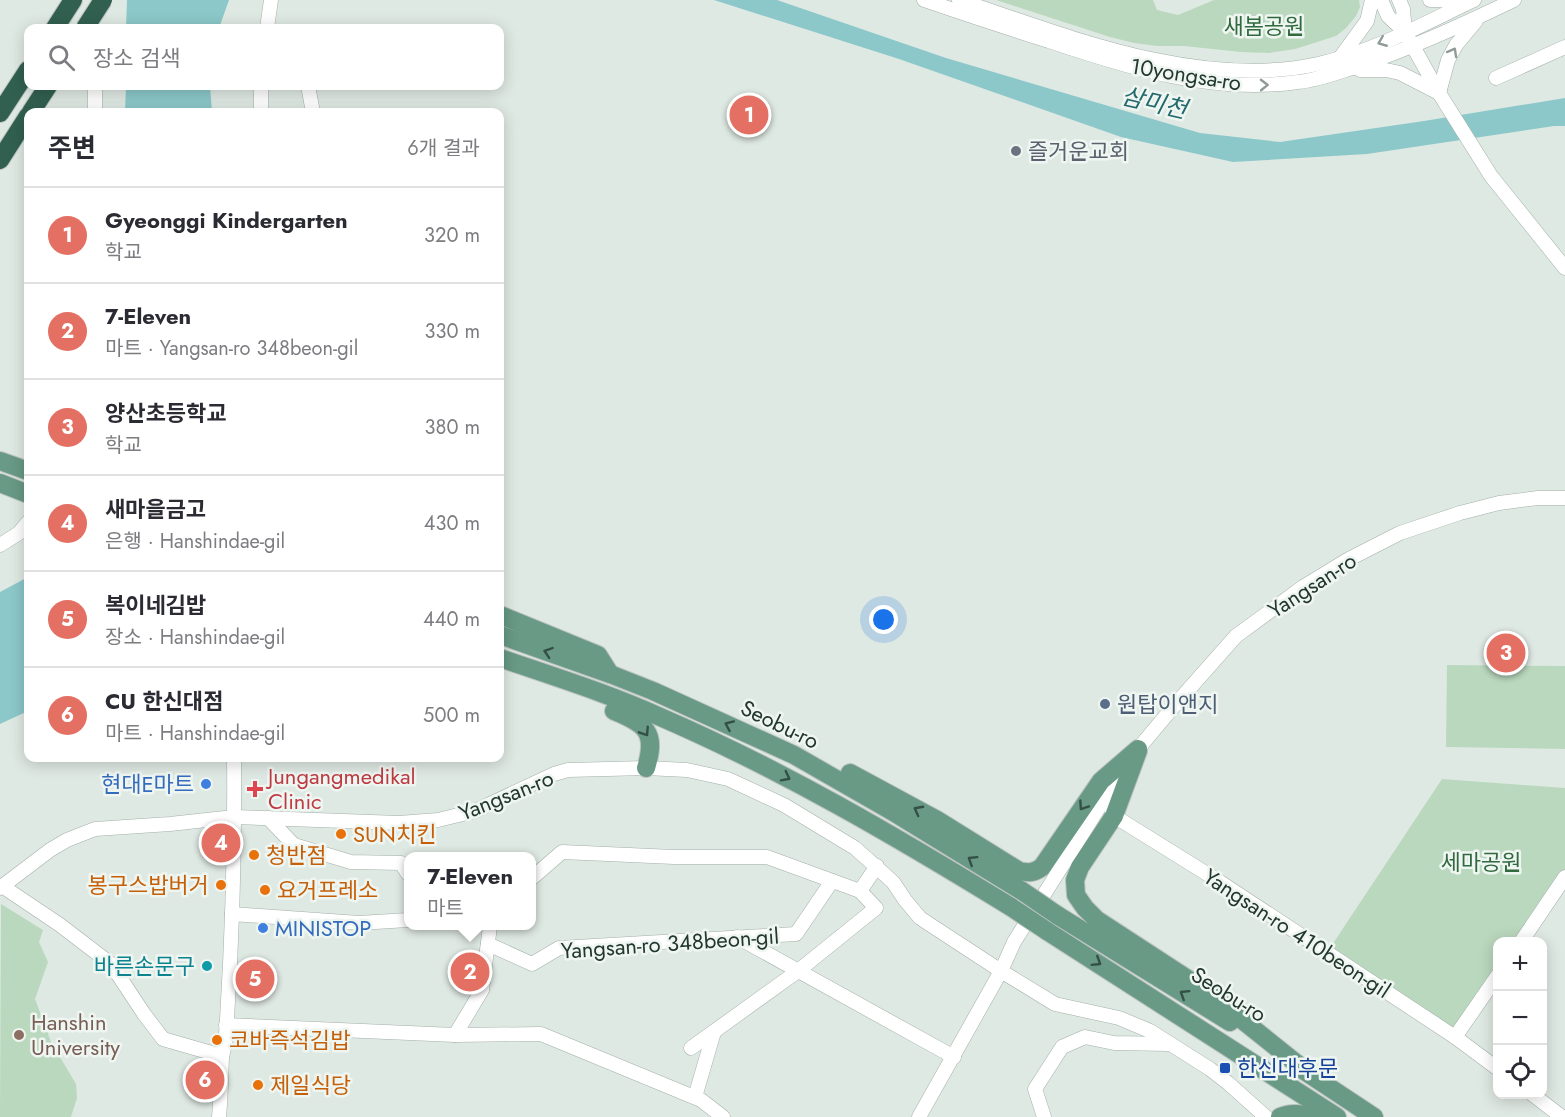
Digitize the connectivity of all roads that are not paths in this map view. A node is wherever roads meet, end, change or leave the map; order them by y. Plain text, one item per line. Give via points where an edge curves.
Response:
1 (73, 0) edge
2 (95, 0) edge
3 (104, 0) edge
4 (271, 0) edge
5 (924, 0) edge
6 (959, 0) edge
7 (1372, 0) edge
8 (1381, 0) edge
9 (1399, 0) edge
10 (1430, 0) edge
11 (1473, 0) edge
12 (1514, 0) edge
13 (1480, 17) junction
14 (59, 22) edge
15 (88, 24) edge
16 (95, 24) edge
17 (268, 24) edge
18 (1406, 32) junction
19 (1414, 46) junction
20 (1565, 47) edge
21 (1347, 63) junction
22 (24, 76) edge
23 (1496, 78) dead end
24 (45, 90) edge
25 (95, 90) edge
26 (261, 90) edge
27 (309, 90) edge
28 (1439, 93) junction
29 (34, 108) edge
30 (95, 108) edge
31 (261, 108) edge
32 (313, 108) edge
33 (0, 113) edge
34 (24, 123) edge
35 (0, 160) edge
36 (1565, 268) edge
37 (0, 461) edge
38 (24, 470) edge
39 (0, 483) edge
40 (24, 492) edge
41 (1565, 498) edge
42 (24, 527) edge
43 (0, 545) edge
44 (504, 617) edge
45 (504, 636) edge
46 (504, 661) edge
47 (504, 662) edge
48 (610, 674) junction
49 (763, 740) junction
50 (1138, 749) junction
51 (234, 762) edge
52 (646, 768) junction
53 (1109, 791) junction
54 (1114, 816) junction
55 (234, 818) junction
56 (268, 818) junction
57 (877, 866) junction
58 (404, 868) edge
59 (536, 874) edge
60 (1565, 877) edge
61 (832, 880) junction
62 (1, 887) edge
63 (860, 891) junction
64 (232, 914) junction
65 (404, 920) edge
66 (490, 930) edge
67 (737, 937) junction
68 (1524, 937) edge
69 (488, 944) junction
70 (798, 971) junction
71 (1001, 971) junction
72 (1493, 981) edge
73 (226, 1025) junction
74 (714, 1032) junction
75 (456, 1035) junction
76 (1455, 1037) junction
77 (1171, 1044) junction
78 (691, 1048) dead end
79 (222, 1056) junction
80 (954, 1057) junction
81 (1493, 1066) edge
82 (1311, 1075) junction
83 (695, 1097) junction
84 (1537, 1099) edge
85 (219, 1117) edge
86 (723, 1117) edge
87 (919, 1117) edge
88 (1044, 1117) edge
89 (1266, 1117) edge
90 (1280, 1117) edge
91 (1313, 1117) edge
92 (1337, 1117) edge
93 (1374, 1117) edge
94 (1562, 1117) edge

1 - 14 highway
2 - 16 street
3 - 15 highway, bridge
4 - 17 street
5 -> 21 street, 10yongsa-ro via 1131,67 1212,83 1279,85 1320,78
6 - 21 street, 10yongsa-ro via 1075,39 1168,62 1248,71
7 - 21 street via 1367,21
8 - 18 street via 1388,16
9 - 18 street
10 - 11 street
11 - 18 street, 10yongsa-ro
12 - 13 street, 10yongsa-ro
13 - 19 street, 10yongsa-ro
28 -> 13 street via 1456,45
18 - 19 street
18 -> 21 street, 10yongsa-ro
19 - 21 street, 10yongsa-ro
19 - 28 street
20 - 23 street
21 - 28 street via 1400,73
22 - 33 highway
24 - 29 highway
25 - 30 street
26 - 31 street
27 - 32 street
28 - 36 street via 1491,176
34 - 35 highway
37 - 38 main road
39 - 40 main road
41 - 50 street, Yangsan-ro via 1499,503 1460,513 1400,533 1349,559 1236,636
42 - 43 street
44 - 48 main road via 598,655
48 -> 45 main road, Seobu-ro
46 -> 92 main road, Seobu-ro, bridge via 656,715 829,799 1011,907
47 -> 52 main road via 636,720 647,731 651,744
49 -> 48 main road, Seobu-ro
50 -> 49 main road via 1101,781 1042,867 1028,873 816,756
82 -> 49 main road, Seobu-ro, bridge via 896,813
50 - 53 street, Yangsan-ro
50 - 54 main road
51 - 55 street
52 - 56 street, Yangsan-ro via 568,770 475,811 438,820 399,823
52 - 57 street, Yangsan-ro via 687,770 728,779 784,805
53 - 54 street
53 - 71 street, Yangsan-ro via 1014,942
54 - 76 street, Yangsan-ro 410beon-gil
54 - 82 main road via 1075,880 1077,895 1085,908 1097,920 1206,991
55 - 56 street, Yangsan-ro
55 - 62 street, Yangsan-ro via 95,829 50,850
55 - 64 street
56 - 58 street via 294,845 351,862 401,863
57 - 63 street
57 - 71 street, Yangsan-ro via 920,918
59 - 61 street via 562,852 767,856
60 - 68 street
61 - 63 street
61 - 67 street, Yangsan-ro 348beon-gil via 796,934
62 - 79 street via 111,964 164,1039
63 - 70 street via 876,908
64 - 65 street via 359,923
64 - 73 street
66 - 69 street
67 - 69 street, Yangsan-ro 348beon-gil via 559,948 532,964
67 - 70 street
69 - 75 street via 482,990
70 - 74 street
70 - 80 street
71 - 77 street, Yangsan-ro via 1055,1004 1119,1017
71 - 80 street, Yangsan-ro
72 - 76 street
73 - 75 street
73 - 79 street
74 - 78 street
74 - 83 street
75 - 83 street via 541,1034
76 - 81 street, Yangsan-ro 410beon-gil
77 - 88 street via 1114,1043 1085,1037 1062,1047 1035,1089
77 - 89 street, Yangsan-ro via 1210,1069
79 - 85 street
80 - 87 street, Yangsan-ro
82 - 93 main road, Seobu-ro
83 - 86 street
84 - 94 street
90 - 91 main road

